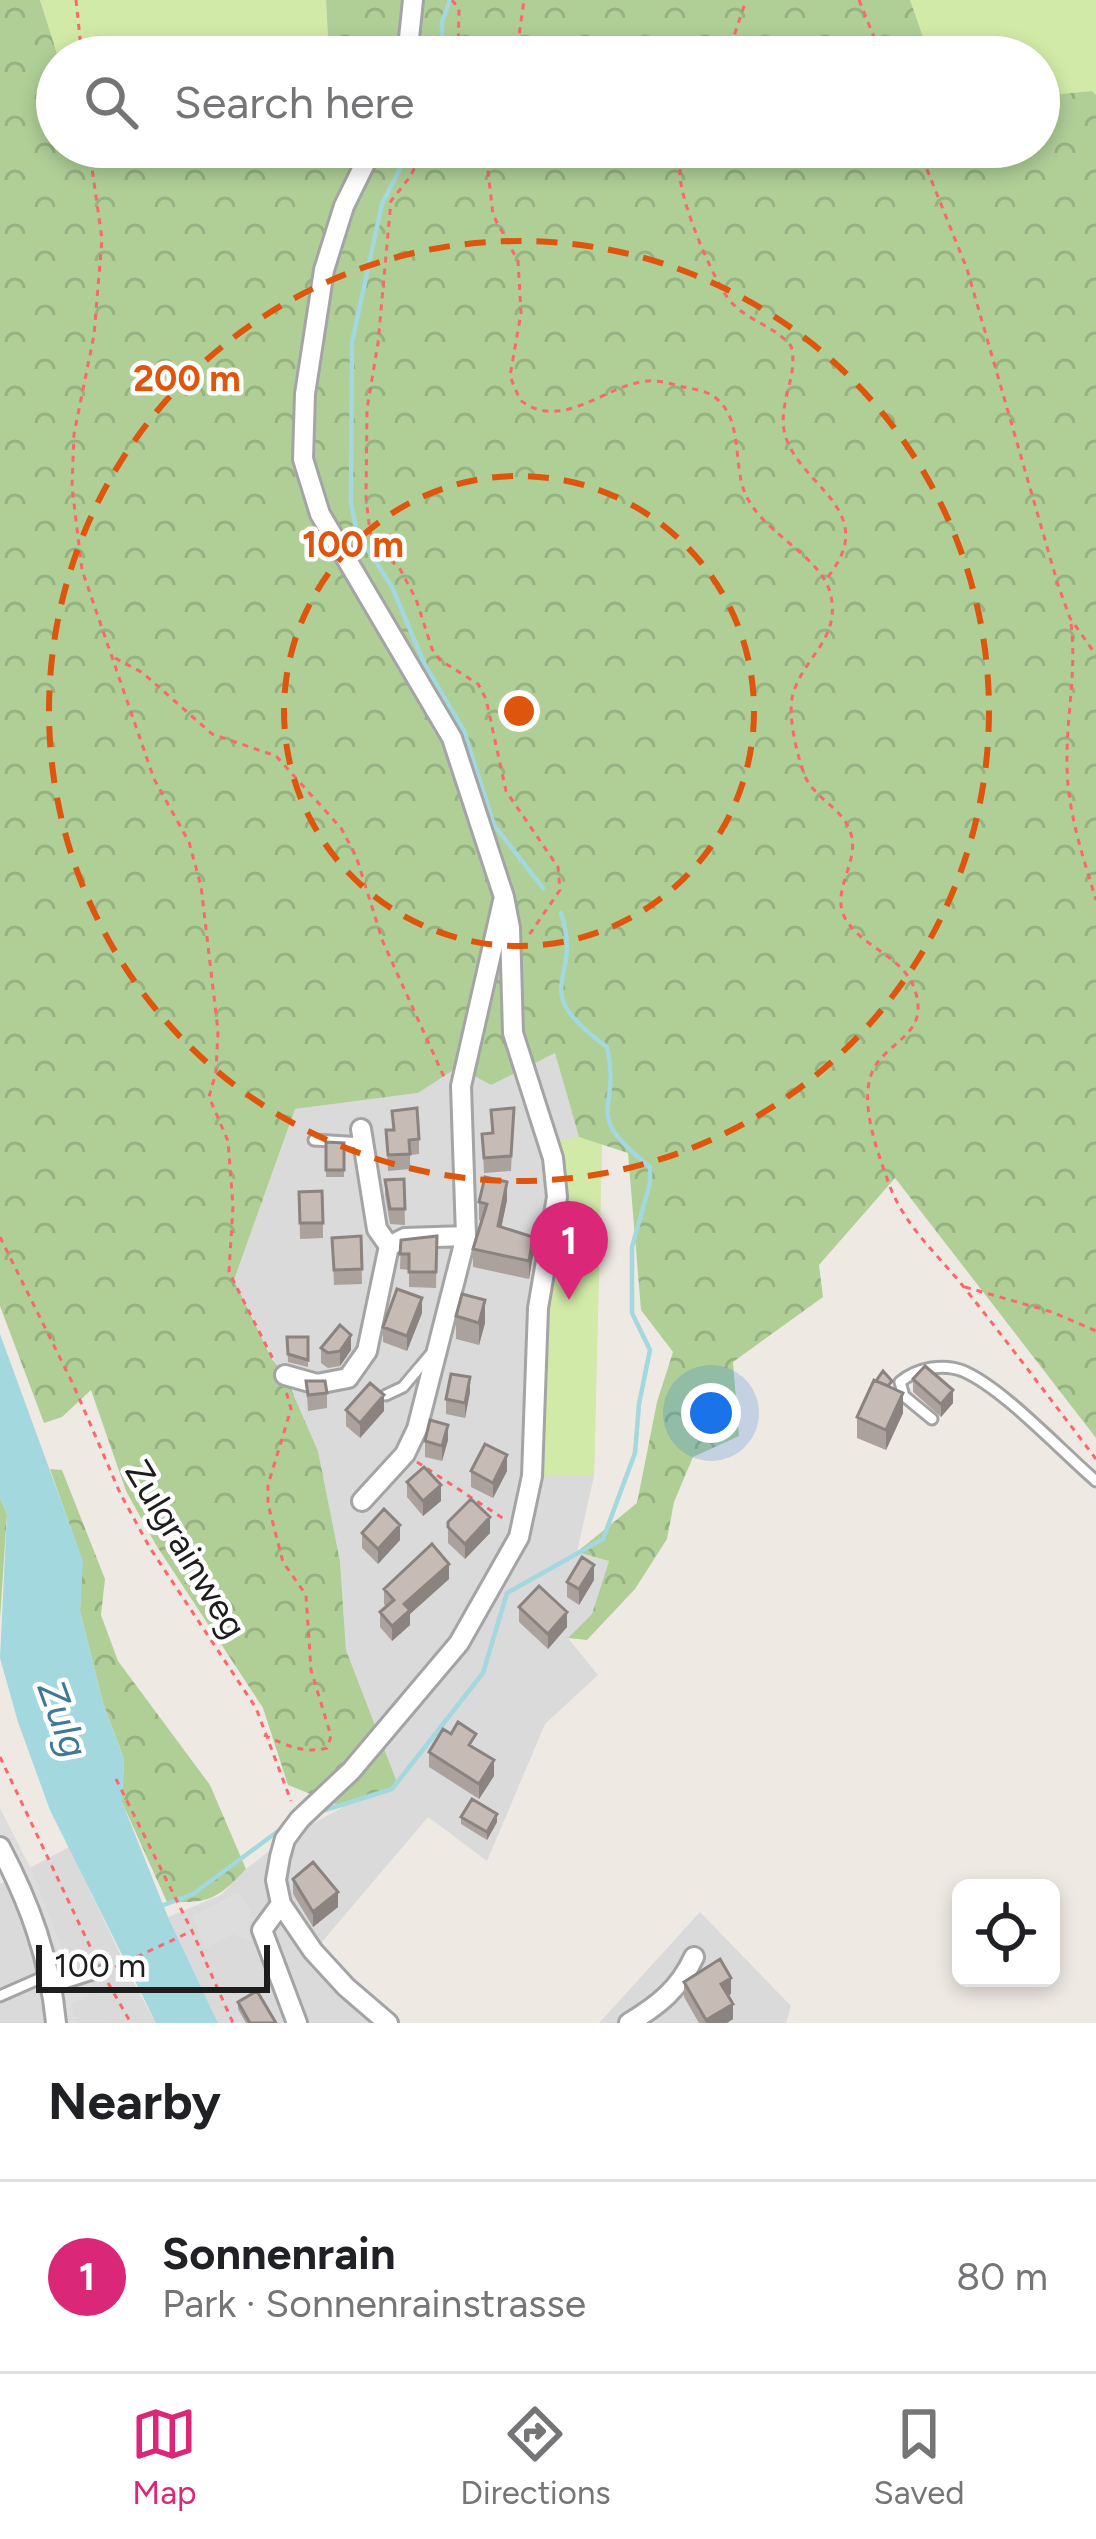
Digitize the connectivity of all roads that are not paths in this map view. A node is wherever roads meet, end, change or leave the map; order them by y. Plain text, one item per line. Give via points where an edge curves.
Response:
1 (413, 0) edge
2 (409, 36) edge
3 (363, 168) edge
4 (504, 897) junction
5 (362, 1136) joint
6 (314, 1140) dead end
7 (466, 1236) junction
8 (389, 1246) junction
9 (439, 1348) junction
10 (285, 1380) road end
11 (386, 1394) edge
12 (932, 1418) dead end
13 (1096, 1480) edge
14 (362, 1501) dead end
15 (1, 1852) edge
16 (280, 1904) junction
17 (694, 1957) dead end
18 (108, 1970) road end
19 (51, 1980) junction
20 (0, 1996) edge
21 (56, 2023) edge
22 (297, 2023) edge
23 (388, 2023) edge
24 (629, 2023) edge

1 - 2 street
3 - 4 street via 324,270 303,459 320,514 452,738
4 - 7 street via 461,1087
4 - 16 street via 513,1033 557,1183 538,1308 527,1508 514,1549 459,1643 285,1839
5 - 6 lane
5 - 8 street via 376,1229
7 - 8 street
7 - 9 street
8 - 10 street via 358,1368 335,1383
9 - 11 lane
9 - 14 street via 411,1444
12 - 13 lane via 904,1396 901,1382 929,1368 963,1371
15 - 19 street via 35,1922
16 - 22 street via 262,1930
16 - 23 street via 335,1975
17 - 24 street via 664,2002
18 - 19 lane
19 - 20 lane
19 - 21 street

